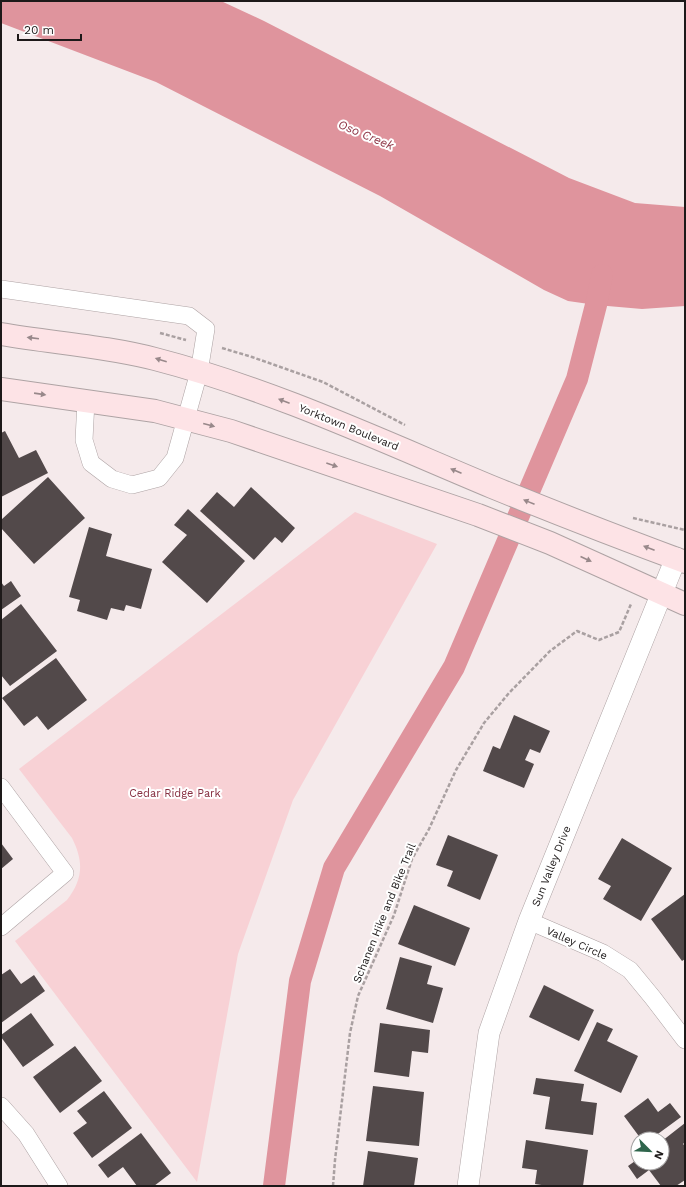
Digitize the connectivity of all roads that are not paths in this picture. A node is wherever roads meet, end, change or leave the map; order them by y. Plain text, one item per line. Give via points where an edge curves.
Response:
1 (1, 289) edge
2 (1, 334) edge
3 (200, 372) junction
4 (1, 389) edge
5 (86, 401) junction
6 (186, 419) junction
7 (680, 560) edge
8 (662, 593) junction
9 (685, 604) edge
10 (1, 787) edge
11 (529, 921) junction
12 (1, 926) edge
13 (685, 1040) edge
14 (1, 1106) edge
15 (59, 1186) edge
16 (468, 1186) edge

1 - 3 street via 189,316 206,329
3 -> 2 main road, Yorktown Boulevard via 98,347
3 - 6 street
7 -> 3 main road, Yorktown Boulevard via 492,487 284,401
4 -> 5 main road
5 - 6 main road via 155,411
5 - 6 street via 84,440 91,463 112,479 132,485 158,478 167,468 175,458
6 -> 8 main road via 231,431 478,515 550,543
7 - 8 street, Sun Valley Drive
8 - 9 main road
8 - 11 street, Sun Valley Drive
10 - 12 street via 65,873
11 - 13 street, Valley Circle via 603,953 630,970
11 - 16 street, Sun Valley Drive via 489,1033
14 - 15 street via 26,1134

